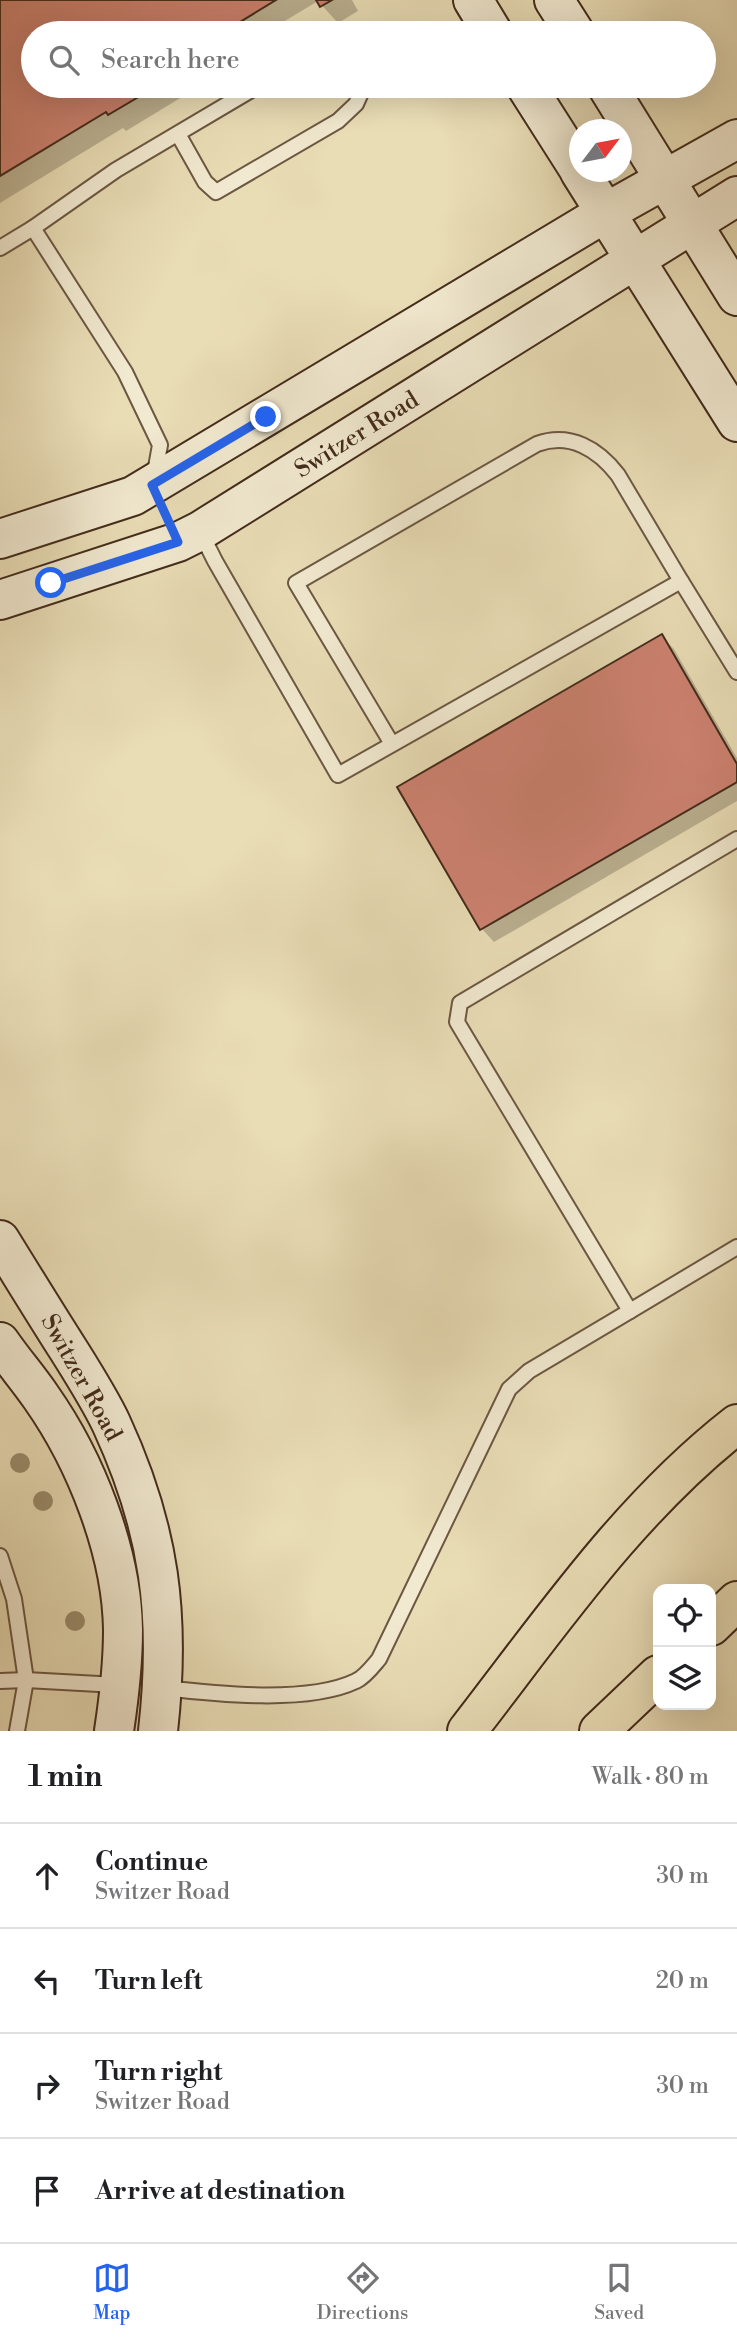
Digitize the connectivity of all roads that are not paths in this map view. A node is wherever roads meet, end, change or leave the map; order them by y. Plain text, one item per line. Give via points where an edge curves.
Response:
1 (473, 0) edge
2 (554, 0) edge
3 (486, 21) edge
4 (567, 21) edge
5 (238, 98) edge
6 (358, 98) edge
7 (534, 98) edge
8 (614, 98) edge
9 (177, 134) junction
10 (737, 139) edge
11 (569, 154) edge
12 (665, 179) junction
13 (587, 182) edge
14 (737, 196) edge
15 (605, 212) junction
16 (693, 224) junction
17 (33, 228) junction
18 (0, 248) edge
19 (635, 260) junction
20 (737, 296) edge
21 (737, 422) edge
22 (152, 485) junction
23 (189, 537) junction
24 (0, 538) edge
25 (681, 581) junction
26 (0, 600) edge
27 (737, 672) edge
28 (392, 744) junction
29 (737, 839) edge
30 (0, 1240) edge
31 (737, 1247) edge
32 (630, 1311) junction
33 (2, 1350) edge
34 (737, 1424) edge
35 (0, 1556) edge
36 (737, 1601) edge
37 (716, 1621) edge
38 (26, 1680) junction
39 (653, 1680) edge
40 (0, 1681) edge
41 (120, 1685) junction
42 (162, 1688) junction
43 (17, 1731) edge
44 (114, 1731) edge
45 (158, 1731) edge
46 (467, 1731) edge
47 (599, 1731) edge

1 - 3 main road
2 - 4 main road
5 - 9 lane
6 - 9 lane via 338,121 216,192 205,182
7 - 11 main road
8 - 12 main road
9 - 17 lane
10 - 12 main road
12 - 15 main road
12 - 16 main road
13 - 15 main road
14 - 16 main road, Switzer Road
15 - 19 main road
15 - 22 main road
16 - 19 main road, Switzer Road
16 - 20 main road
17 - 18 lane
17 - 22 lane via 125,372 160,445
19 - 21 main road
19 - 23 main road, Switzer Road
22 - 23 main road
22 - 24 main road via 133,496
23 - 26 main road, Switzer Road
23 - 28 lane via 215,561 338,775
25 - 27 lane
25 - 28 lane
25 - 28 lane via 606,459 578,443 547,440 537,444 296,583
29 - 32 lane via 460,1003 457,1022
30 - 42 main road, Switzer Road via 111,1422 138,1489 160,1585
31 - 32 lane
32 - 42 lane via 529,1371 509,1389 379,1659 359,1681 323,1691 237,1696
33 - 41 main road, Switzer Road via 42,1399 101,1517 121,1597
34 - 46 highway via 702,1452 606,1554
35 - 38 lane via 14,1599
36 - 37 highway
38 - 40 lane
38 - 41 lane
38 - 43 lane
39 - 47 highway
41 - 42 main road
41 - 44 main road, Switzer Road
42 - 45 main road, Switzer Road

